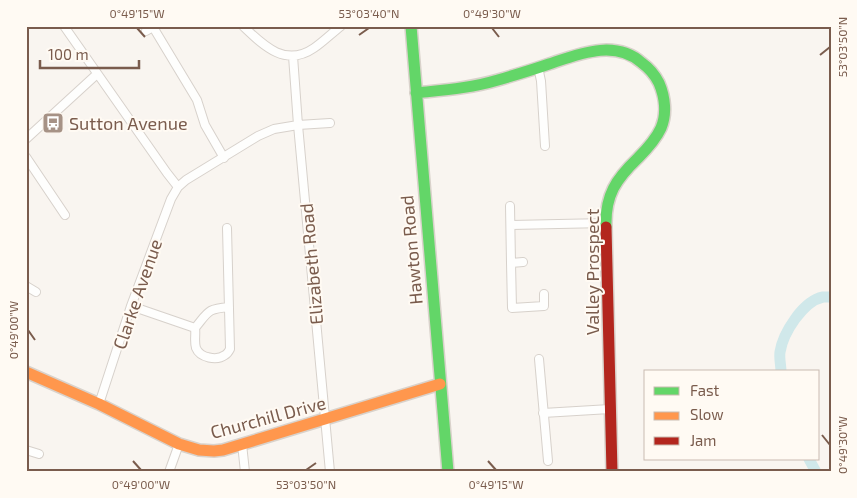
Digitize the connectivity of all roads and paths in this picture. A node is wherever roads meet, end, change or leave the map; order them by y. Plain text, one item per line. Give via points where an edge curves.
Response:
1 (64, 26) edge
2 (243, 26) edge
3 (341, 26) edge
4 (411, 26) edge
5 (151, 28) edge
6 (293, 56) junction
7 (538, 67) junction
8 (97, 74) junction
9 (416, 93) junction
10 (330, 123) dead end
11 (298, 125) junction
12 (26, 139) edge
13 (545, 146) dead end
14 (26, 157) edge
15 (224, 158) junction
16 (178, 187) junction
17 (510, 206) dead end
18 (65, 214) dead end
19 (606, 224) junction
20 (511, 225) junction
21 (227, 228) dead end
22 (523, 262) dead end
23 (512, 263) junction
24 (26, 286) edge
25 (36, 292) dead end
26 (544, 294) dead end
27 (131, 306) junction
28 (229, 307) junction
29 (195, 328) junction
30 (539, 360) dead end
31 (26, 372) edge
32 (440, 384) junction
33 (99, 404) junction
34 (610, 410) junction
35 (544, 413) junction
36 (326, 420) junction
37 (179, 444) junction
38 (242, 444) junction
39 (26, 450) edge
40 (39, 454) dead end
41 (548, 462) dead end
42 (169, 472) edge
43 (244, 472) edge
44 (330, 472) edge
45 (448, 472) edge
46 (612, 472) edge

1 - 8 street
2 - 6 street via 274,52
3 - 6 street via 313,49
4 - 9 street, Hawton Road
5 - 15 street via 198,100 205,125
6 - 11 street, Elizabeth Road
7 - 9 street, Valley Prospect via 476,86
7 - 13 street
7 - 19 street, Valley Prospect via 602,50 623,52 640,59 660,85 664,116 660,130 615,184
8 - 12 street
8 - 16 street
9 - 32 street, Hawton Road
10 - 11 street
11 - 15 street via 274,129 258,136
11 - 36 street, Elizabeth Road
14 - 18 street
15 - 16 street
16 - 27 street, Clarke Avenue via 170,199
17 - 20 street
19 - 20 street
19 - 34 street, Valley Prospect
20 - 23 street
21 - 28 street
22 - 23 street
23 - 26 street via 512,308 544,306
24 - 25 street
27 - 29 street
27 - 33 street, Clarke Avenue
28 - 29 street via 210,310
28 - 29 street via 230,349 222,357 206,358 200,354 196,348
30 - 35 street
31 - 33 street, Churchill Drive
32 - 36 street, Churchill Drive
32 - 45 street, Hawton Road
33 - 37 street, Churchill Drive
34 - 35 street
34 - 46 street, Valley Prospect
35 - 41 street
36 - 38 street, Churchill Drive
36 - 44 street, Elizabeth Road
37 - 38 street, Churchill Drive via 206,451
37 - 42 street
38 - 43 street
39 - 40 street

